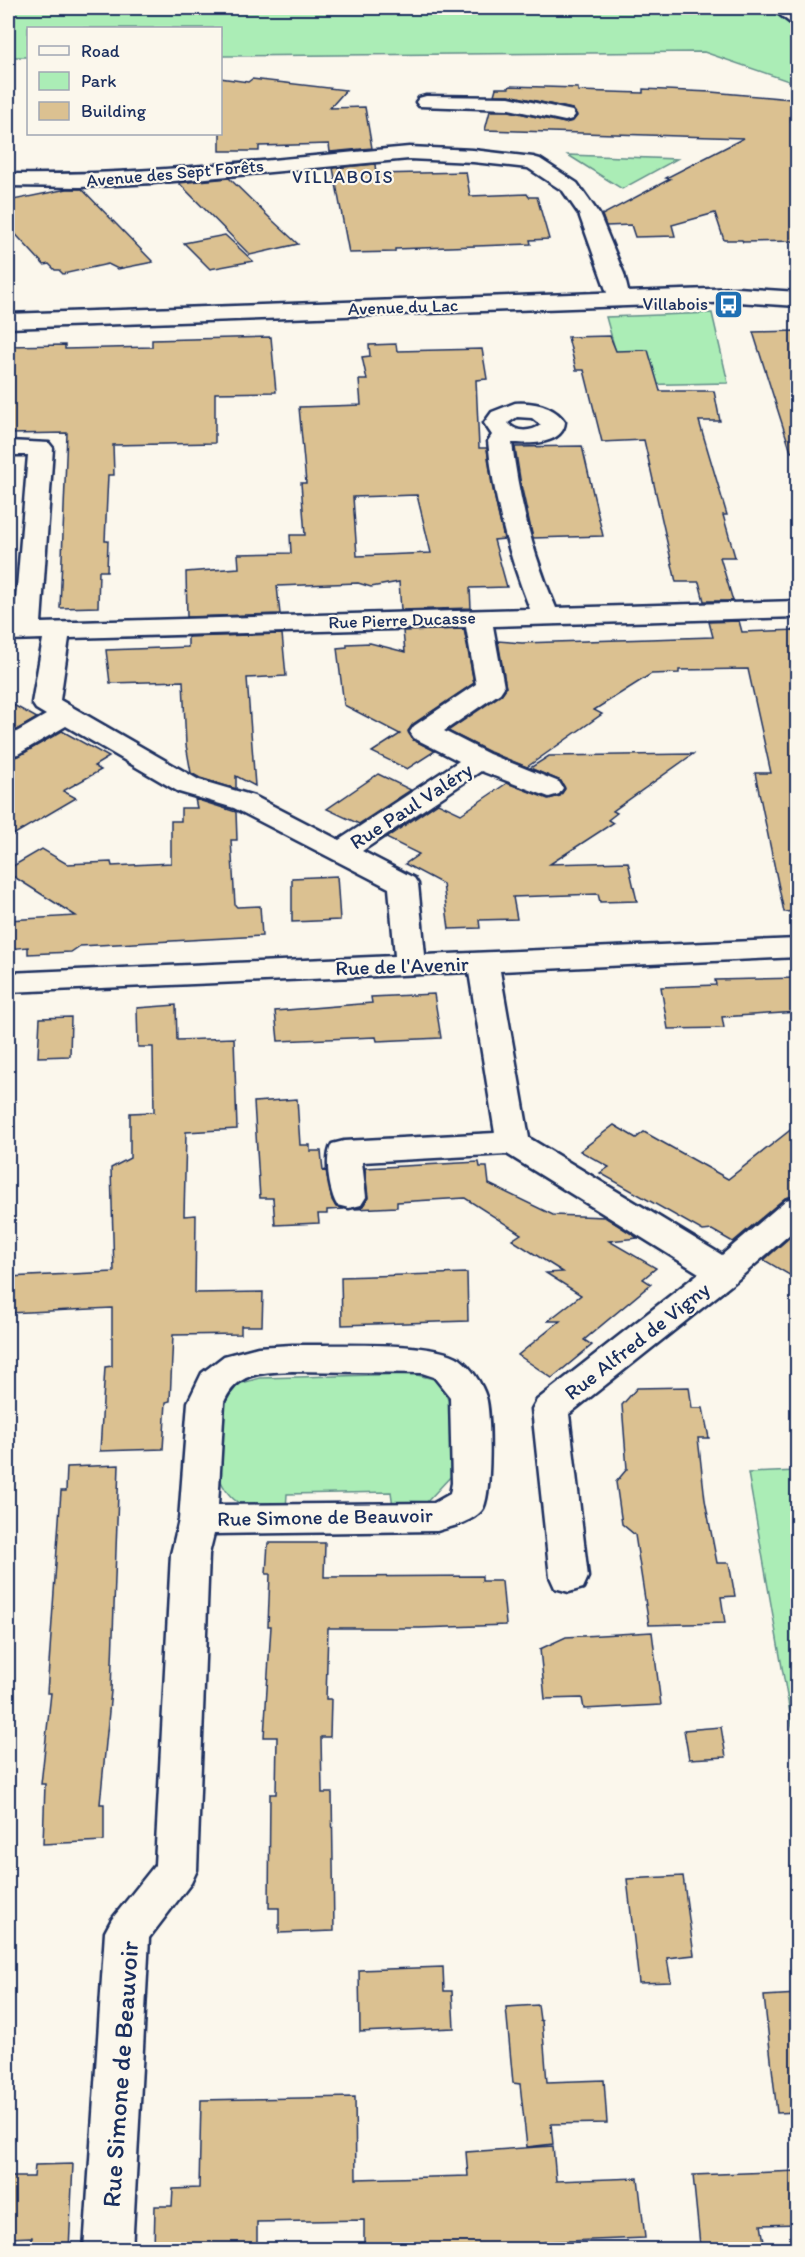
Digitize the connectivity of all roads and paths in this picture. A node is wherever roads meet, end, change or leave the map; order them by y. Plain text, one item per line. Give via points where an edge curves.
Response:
1 (780, 8) edge
2 (798, 20) edge
3 (426, 102) dead end
4 (565, 115) dead end
5 (8, 180) edge
6 (619, 299) junction
7 (798, 299) edge
8 (8, 321) edge
9 (508, 435) dead end
10 (8, 448) edge
11 (798, 609) edge
12 (546, 615) junction
13 (478, 618) junction
14 (57, 631) junction
15 (17, 632) edge
16 (66, 715) junction
17 (8, 748) edge
18 (479, 760) junction
19 (549, 788) dead end
20 (342, 851) junction
21 (798, 948) edge
22 (483, 962) junction
23 (411, 965) junction
24 (8, 983) edge
25 (513, 1143) junction
26 (349, 1197) dead end
27 (798, 1208) edge
28 (724, 1272) junction
29 (198, 1520) junction
30 (569, 1577) dead end
31 (108, 2250) edge

1 - 2 street
3 - 4 street via 531,106
5 - 6 street, Avenue des Sept Forêts via 153,177 409,153 533,163 570,186 589,214
6 - 7 street, Avenue du Lac via 738,295
6 - 8 street, Avenue du Lac
9 - 12 street via 500,441 504,484 519,550
10 - 15 street via 41,447
11 - 12 street, Rue Pierre Ducasse
12 - 13 street, Rue Pierre Ducasse
13 - 14 street, Rue Pierre Ducasse
13 - 18 street, Rue Paul Valéry via 490,687 424,732
14 - 15 street, Rue Pierre Ducasse
14 - 16 street via 45,703
16 - 17 street
16 - 20 street via 189,786 244,802
18 - 19 street, Rue Paul Valéry
18 - 20 street, Rue Paul Valéry
20 - 23 street via 403,884
21 - 22 street, Rue de l'Avenir
22 - 23 street, Rue de l'Avenir
22 - 25 street
23 - 24 street, Rue de l'Avenir
25 - 26 street via 344,1152
25 - 28 street
27 - 28 street, Rue Alfred de Vigny
28 - 30 street, Rue Alfred de Vigny via 550,1409
29 - 29 street, Rue Simone de Beauvoir via 206,1402 215,1382 237,1365 291,1358 425,1360 447,1368 468,1397 471,1483 468,1501 455,1510 437,1517
29 - 31 street, Rue Simone de Beauvoir via 190,1554 176,1870 127,1932

